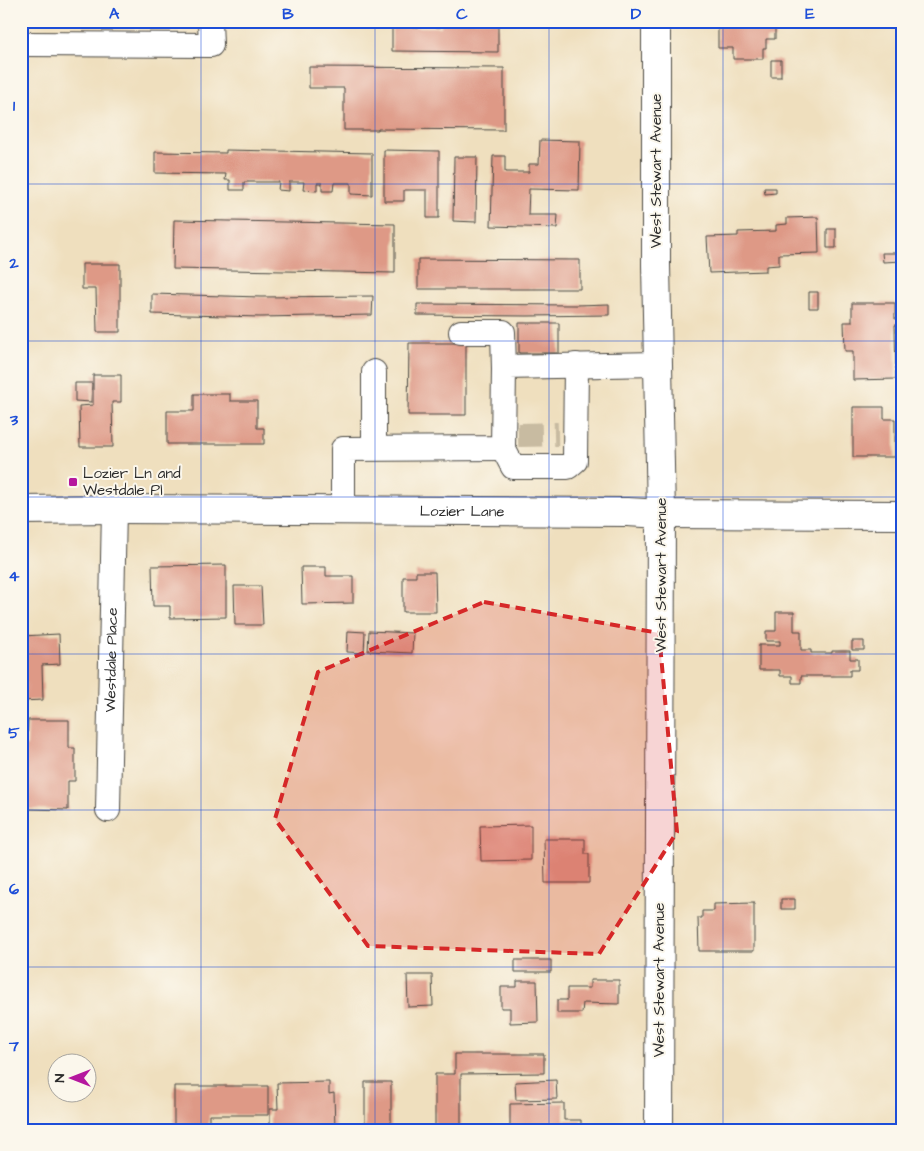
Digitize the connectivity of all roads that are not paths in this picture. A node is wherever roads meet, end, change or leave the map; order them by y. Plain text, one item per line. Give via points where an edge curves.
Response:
1 (210, 21) edge
2 (656, 21) edge
3 (21, 44) edge
4 (461, 332) dead end
5 (657, 364) junction
6 (576, 365) junction
7 (504, 370) junction
8 (374, 372) dead end
9 (508, 439) junction
10 (374, 448) junction
11 (21, 510) edge
12 (114, 510) junction
13 (342, 511) junction
14 (661, 514) junction
15 (903, 515) edge
16 (108, 810) dead end
17 (659, 1130) edge

1 - 3 street via 211,45
2 - 5 main road, West Stewart Avenue
4 - 7 street via 503,332
5 - 6 street
5 - 14 main road, West Stewart Avenue
6 - 7 street via 504,367
6 - 9 street via 566,434 575,461 568,467 513,467
7 - 9 street
8 - 10 street
9 - 10 street
10 - 13 street via 343,449
11 - 12 main road, Lozier Lane
12 - 13 main road, Lozier Lane
12 - 16 street, Westdale Place
13 - 14 main road, Lozier Lane
14 - 15 main road, Lozier Lane
14 - 17 main road, West Stewart Avenue

